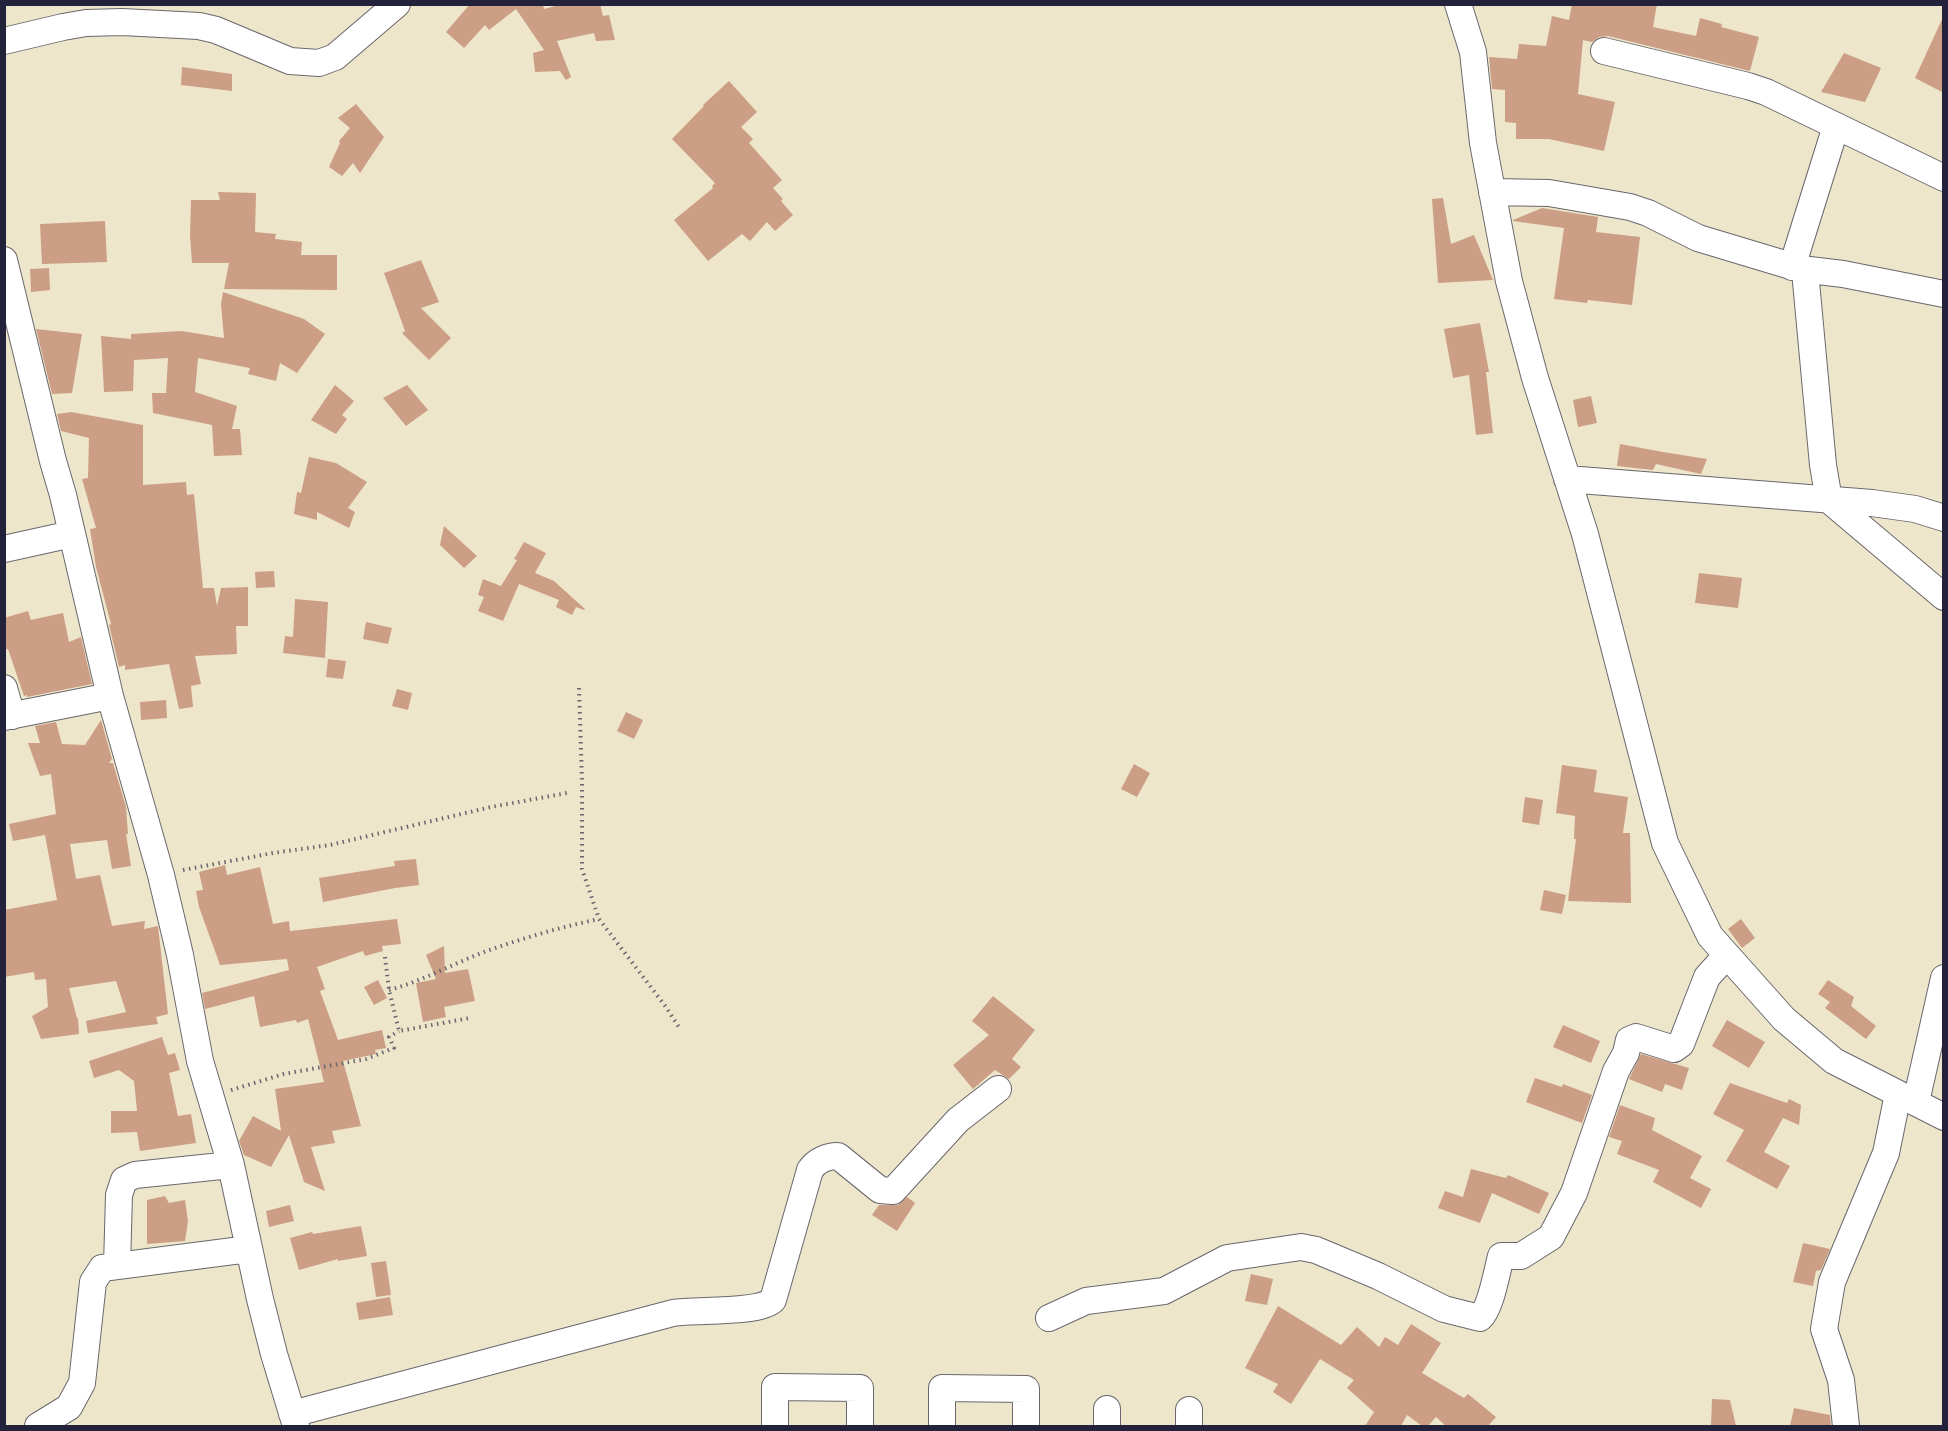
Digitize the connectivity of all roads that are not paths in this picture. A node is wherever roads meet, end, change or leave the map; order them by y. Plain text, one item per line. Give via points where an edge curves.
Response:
1 (397, 4) edge
2 (1458, 4) edge
3 (4, 41) edge
4 (1604, 51) dead end
5 (1836, 126) junction
6 (1944, 178) edge
7 (1492, 192) junction
8 (4, 260) edge
9 (1799, 269) junction
10 (1944, 294) edge
11 (1567, 479) junction
12 (1829, 500) junction
13 (1944, 518) edge
14 (72, 534) junction
15 (4, 549) edge
16 (1944, 597) edge
17 (4, 688) edge
18 (110, 696) junction
19 (8, 717) edge
20 (1727, 955) junction
21 (1944, 978) edge
22 (999, 1089) dead end
23 (1907, 1098) junction
24 (1944, 1117) edge
25 (231, 1165) junction
26 (249, 1249) junction
27 (117, 1266) junction
28 (1049, 1318) dead end
29 (294, 1420) edge
30 (38, 1426) edge
31 (775, 1426) edge
32 (860, 1426) edge
33 (942, 1426) edge
34 (1026, 1426) edge
35 (1846, 1426) edge

1 - 3 street via 335,57 319,63 290,61 199,26 86,23
2 - 7 street via 1473,52
4 - 5 street via 1748,86
5 - 6 street
5 - 9 street
7 - 9 street via 1549,193 1642,210 1698,238
7 - 11 street via 1509,281
8 - 14 street
9 - 10 street
9 - 12 street
11 - 12 street
11 - 20 street via 1585,534 1665,843 1710,936
12 - 13 street via 1915,508
12 - 16 street
14 - 15 street
14 - 18 street
17 - 19 street
18 - 19 street
18 - 25 street via 162,874 200,1061
20 - 23 street via 1784,1019 1834,1060
20 - 28 street via 1707,977 1681,1044 1674,1049 1636,1037 1629,1040 1574,1193 1556,1228 1551,1237 1524,1255 1502,1256 1488,1306 1480,1318 1444,1309 1378,1276 1301,1246 1227,1258 1164,1291 1086,1301
21 - 23 street
22 - 29 street via 958,1120 893,1191 880,1190 842,1158 826,1159 810,1170 773,1300 768,1305 673,1313
23 - 24 street
23 - 35 street via 1832,1282 1824,1329 1841,1380
25 - 26 street
25 - 27 street via 135,1175 124,1180 119,1195
26 - 27 street
26 - 29 street
27 - 30 street via 102,1268 93,1282 82,1383 75,1399 64,1411
31 - 32 street via 776,1387 860,1388
33 - 34 street via 942,1388 1026,1389

